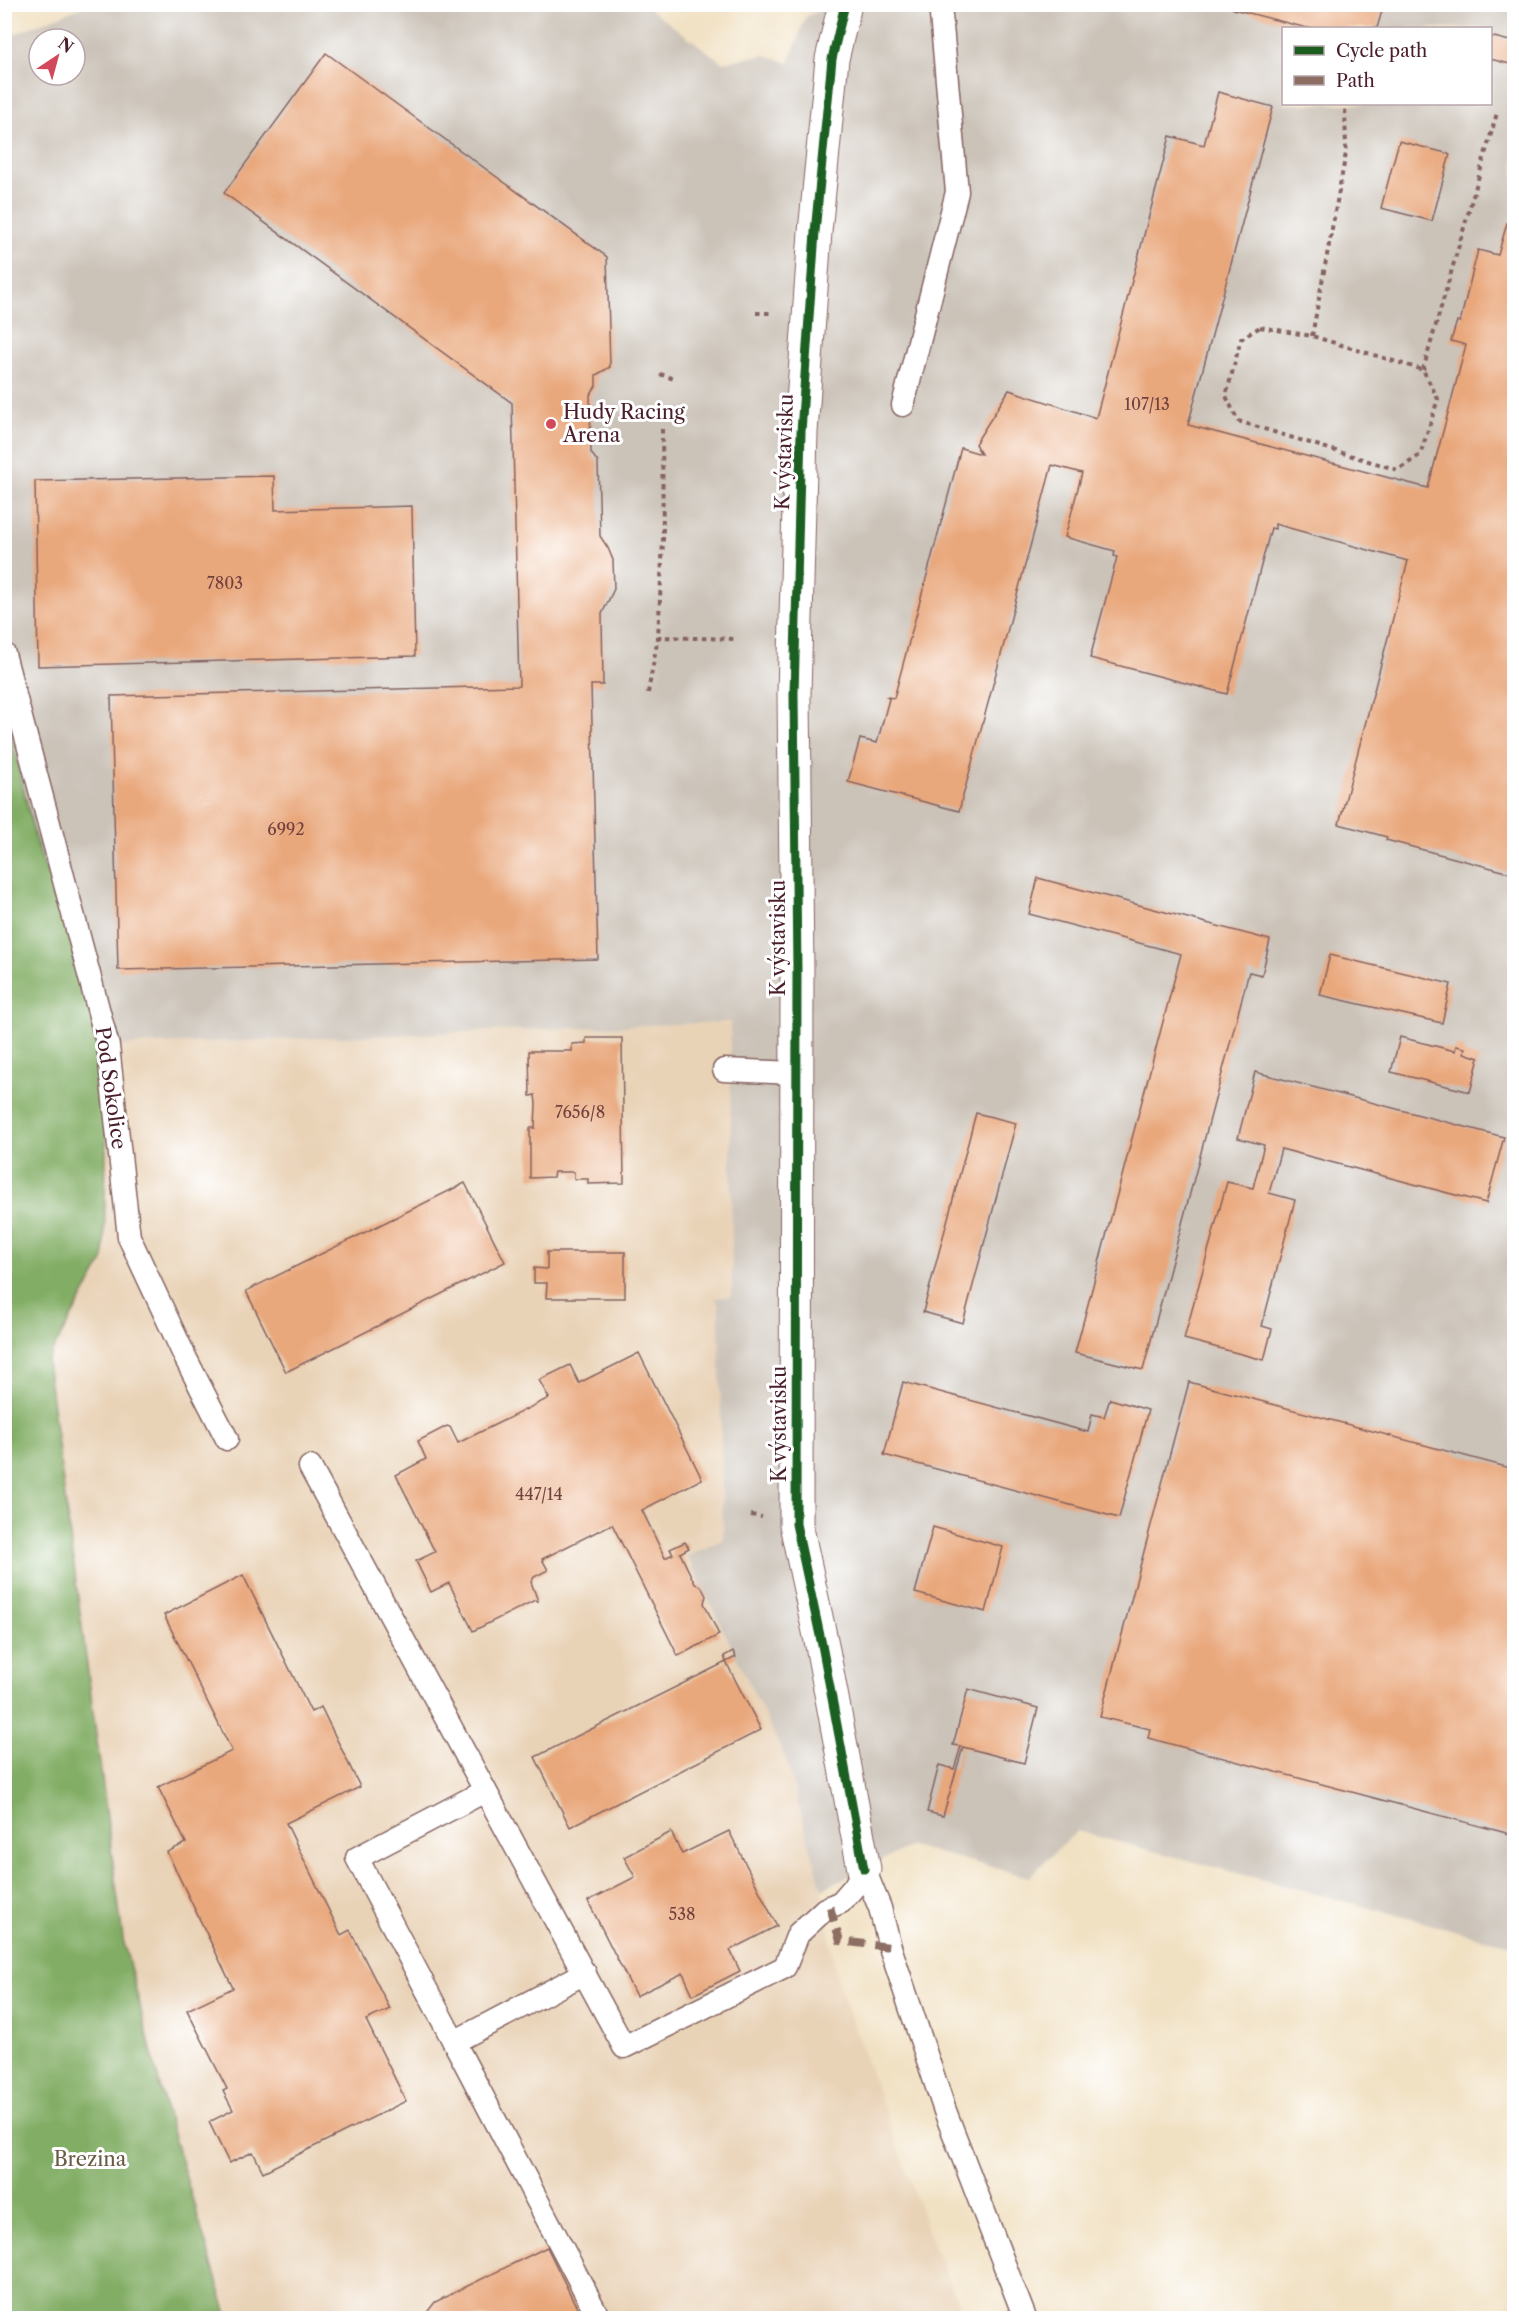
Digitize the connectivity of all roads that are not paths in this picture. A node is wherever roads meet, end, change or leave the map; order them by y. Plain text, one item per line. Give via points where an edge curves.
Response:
1 (845, 4) edge
2 (940, 4) edge
3 (903, 405) dead end
4 (4, 654) edge
5 (724, 1070) dead end
6 (795, 1073) junction
7 (227, 1439) dead end
8 (310, 1467) dead end
9 (485, 1791) junction
10 (864, 1869) junction
11 (585, 1973) junction
12 (454, 2042) junction
13 (599, 2319) edge
14 (1025, 2319) edge

1 - 6 street, K výstavisku via 832,59 803,402 794,694
2 - 3 lane via 957,192
4 - 7 lane, Pod Sokolice via 108,1046 129,1237
5 - 6 lane
6 - 10 street, K výstavisku via 796,1524
8 - 9 lane
9 - 11 lane
9 - 12 lane via 357,1858
10 - 11 lane via 841,1902 825,1909 798,1934 785,1967 624,2047
10 - 14 lane via 945,2111
11 - 12 lane
12 - 13 lane

